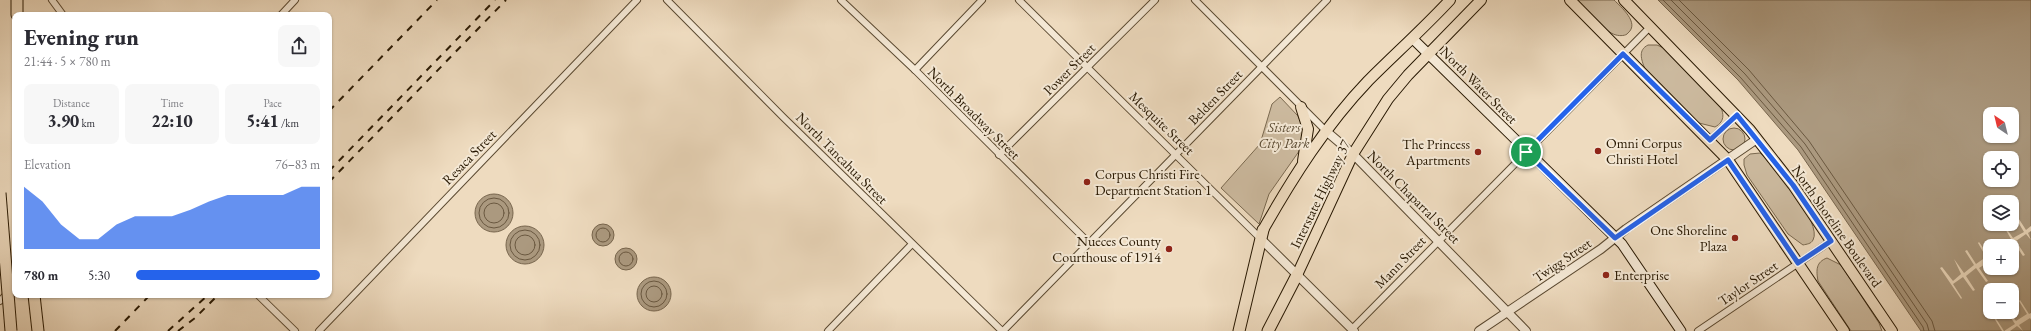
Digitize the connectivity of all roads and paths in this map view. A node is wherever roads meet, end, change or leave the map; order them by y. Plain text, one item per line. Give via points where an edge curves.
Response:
1 (17, 0) edge
2 (52, 0) edge
3 (295, 0) edge
4 (637, 0) edge
5 (667, 0) edge
6 (841, 0) edge
7 (982, 0) edge
8 (1019, 0) edge
9 (1155, 0) edge
10 (1195, 0) edge
11 (1327, 0) edge
12 (1450, 0) edge
13 (1481, 0) edge
14 (1570, 0) edge
15 (1624, 0) edge
16 (17, 12) edge
17 (61, 12) edge
18 (283, 12) edge
19 (1651, 26) junction
20 (1412, 39) junction
21 (1429, 54) junction
22 (1623, 54) junction
23 (1261, 67) junction
24 (1087, 68) junction
25 (915, 70) junction
26 (1301, 107) junction
27 (1737, 115) junction
28 (1326, 131) junction
29 (1757, 139) junction
30 (1710, 140) junction
31 (1526, 152) junction
32 (1353, 154) junction
33 (999, 155) junction
34 (1176, 155) junction
35 (1728, 160) junction
36 (1303, 164) junction
37 (0, 193) edge
38 (1263, 237) junction
39 (1615, 238) junction
40 (1438, 240) junction
41 (1831, 241) junction
42 (1089, 243) junction
43 (912, 244) junction
44 (1798, 263) junction
45 (1297, 275) junction
46 (12, 289) edge
47 (34, 298) edge
48 (261, 298) edge
49 (0, 301) edge
50 (1509, 312) junction
51 (1353, 330) edge
52 (11, 331) edge
53 (38, 331) edge
54 (294, 331) edge
55 (319, 331) edge
56 (828, 331) edge
57 (1003, 331) edge
58 (1239, 331) edge
59 (1268, 331) edge
60 (1480, 331) edge
61 (1526, 331) edge
62 (1681, 331) edge
63 (1698, 331) edge
64 (1844, 331) edge
65 (1892, 331) edge

1 - 16 highway
2 - 17 street
3 - 18 street
4 - 55 street, Resaca Street
5 - 43 street, North Tancahua Street
6 - 25 street, North Broadway Street
7 - 25 street
8 - 24 street, Mesquite Street
9 - 24 street, Power Street
10 - 23 street, North Chaparral Street
11 - 23 street, Belden Street
12 - 20 main road, Interstate Highway 37
13 - 21 main road, Interstate Highway 37
14 - 22 main road
15 - 19 main road, North Shoreline Boulevard
19 - 22 street, Mann Street
19 - 27 main road, North Shoreline Boulevard
20 - 21 main road, North Water Street
20 - 28 main road, Interstate Highway 37 via 1368,82
21 - 31 main road, North Water Street
21 - 32 main road, Interstate Highway 37 via 1388,99
22 - 30 main road
22 - 31 street, Mann Street
23 - 26 street, North Chaparral Street
23 - 34 street, Belden Street
24 - 33 street, Power Street
24 - 34 street, Mesquite Street
25 - 33 street, North Broadway Street
26 - 28 street, North Chaparral Street
26 - 36 main road via 1308,129
27 - 29 main road, North Shoreline Boulevard
27 - 30 street
28 - 32 street, North Chaparral Street
28 - 36 main road, Interstate Highway 37
29 - 35 street, Twigg Street
29 - 41 main road, North Shoreline Boulevard via 1793,185
30 - 35 main road
31 - 39 main road, North Water Street
31 - 40 street, Mann Street
32 - 40 street, North Chaparral Street
32 - 45 main road, Interstate Highway 37
33 - 42 street, North Broadway Street
34 - 38 street, Mesquite Street
34 - 42 street, Belden Street
35 - 39 street, Twigg Street
35 - 44 main road
36 - 38 main road, Interstate Highway 37 via 1290,182
37 - 52 highway, bridge
38 - 45 street, Mesquite Street
38 - 58 highway
39 - 50 street, Twigg Street
39 - 62 main road, North Water Street
40 - 50 street, North Chaparral Street
40 - 51 street, Mann Street
41 - 44 street, Taylor Street
41 - 65 main road, North Shoreline Boulevard
42 - 57 street, Belden Street
43 - 56 street
43 - 57 street, North Tancahua Street
44 - 63 street, Taylor Street
44 - 64 main road
45 - 51 street, Mesquite Street
45 - 59 highway
46 - 49 street
47 - 53 highway
48 - 54 street
50 - 60 street, Twigg Street
50 - 61 street, North Chaparral Street

